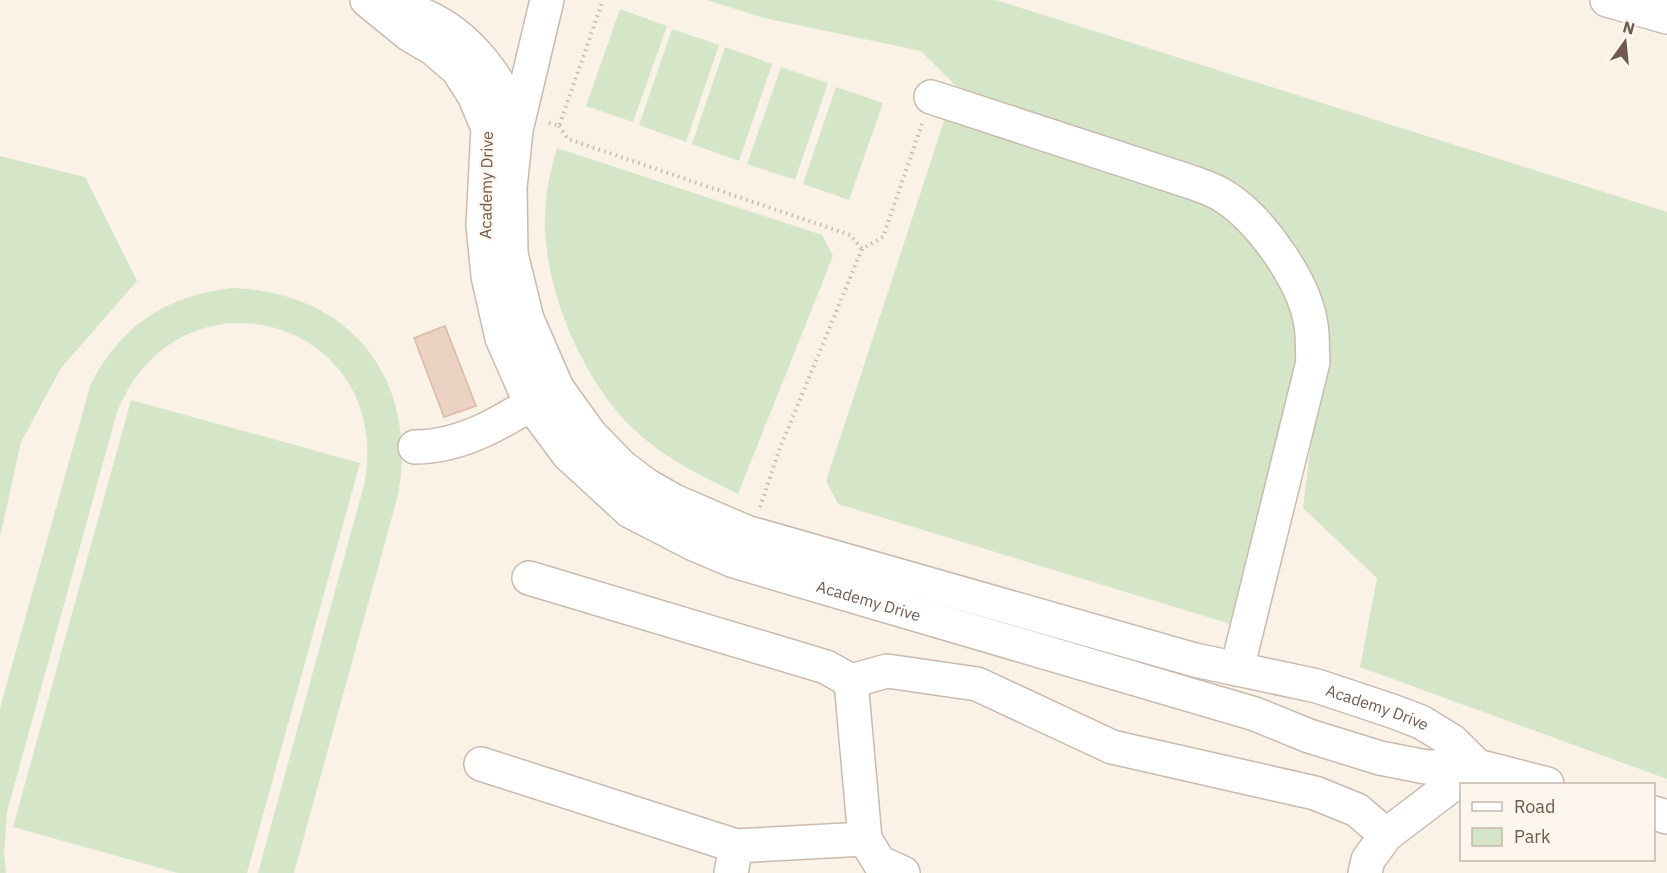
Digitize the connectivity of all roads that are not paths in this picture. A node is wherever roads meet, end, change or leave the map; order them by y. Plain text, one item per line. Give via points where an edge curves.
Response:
1 (547, 0) edge
2 (1607, 0) edge
3 (371, 3) edge
4 (415, 7) edge
5 (1667, 17) edge
6 (931, 97) road end
7 (518, 122) junction
8 (544, 396) junction
9 (415, 447) dead end
10 (529, 578) dead end
11 (1251, 672) junction
12 (851, 681) junction
13 (1255, 714) junction
14 (481, 764) dead end
15 (1477, 766) junction
16 (1543, 783) edge
17 (1386, 835) junction
18 (865, 839) junction
19 (734, 859) edge
20 (903, 873) edge
21 (1365, 873) edge

1 - 7 street, Academy Drive
2 - 5 street
3 - 4 street
3 - 8 street, Academy Drive via 458,70 474,95 488,128 483,225 488,276 502,338
4 - 7 street via 475,53 499,82
6 - 11 street via 1224,195 1250,217 1296,281 1311,323 1313,362
7 - 8 street, Academy Drive via 510,187 511,254
8 - 9 street via 467,438 440,447
8 - 11 street, Academy Drive via 646,485 705,516 752,534
8 - 13 street, Academy Drive via 568,454 600,486 630,511 694,544 734,561
10 - 12 street via 826,667
11 - 13 street
11 - 15 street, Academy Drive via 1317,686 1421,722 1452,741
12 - 17 street via 887,671 977,684 1112,747 1315,793 1357,810
12 - 18 street
13 - 15 street, Academy Drive via 1380,758 1426,767
14 - 19 street
15 - 16 street, Academy Drive
15 - 17 street
17 - 21 street via 1368,860
18 - 19 street
18 - 20 street via 879,862

